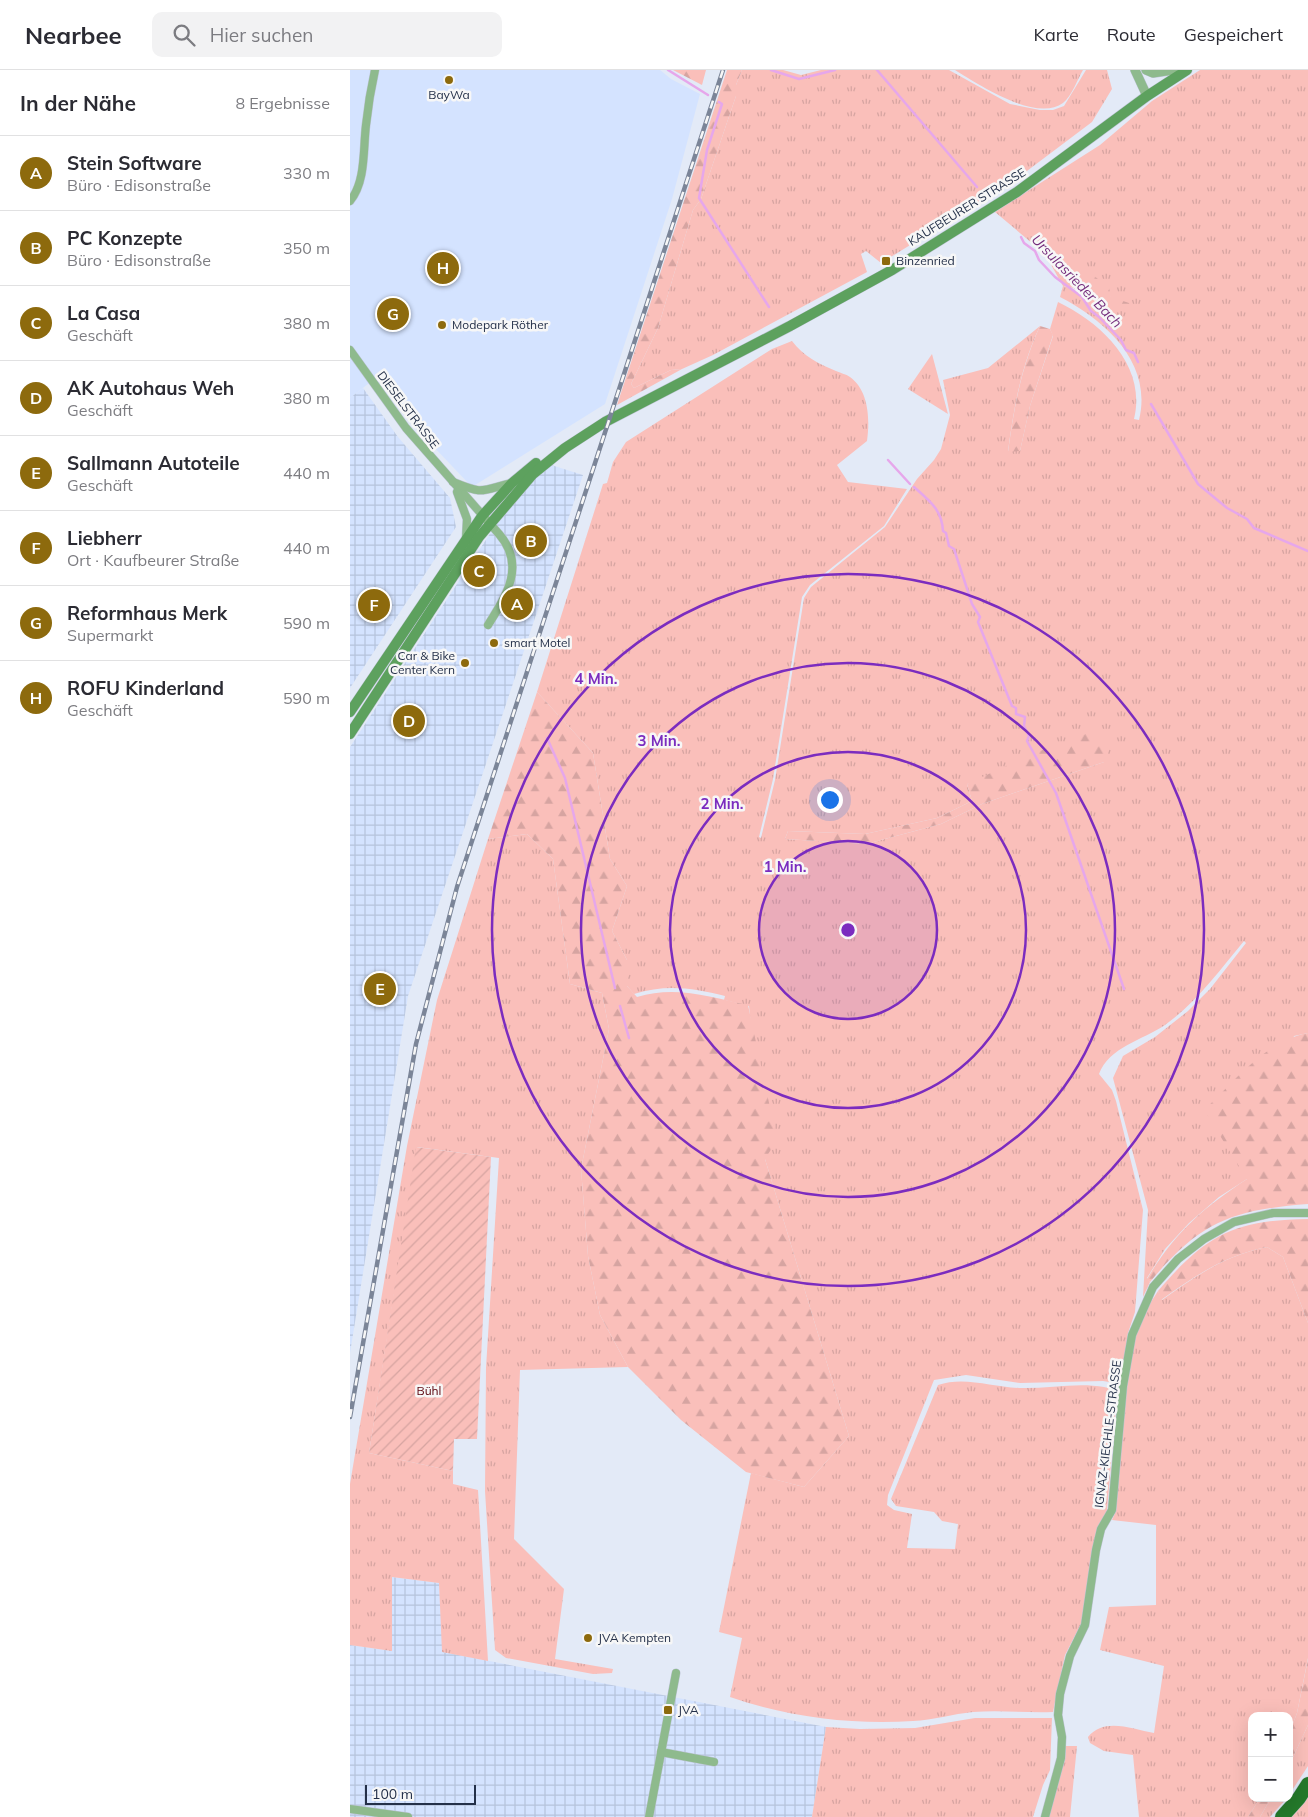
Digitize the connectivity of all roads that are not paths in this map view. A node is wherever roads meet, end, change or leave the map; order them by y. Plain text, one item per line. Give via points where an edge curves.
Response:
1 (375, 70) edge
2 (1135, 70) edge
3 (1146, 70) edge
4 (1173, 70) edge
5 (1187, 70) edge
6 (1147, 96) junction
7 (350, 201) edge
8 (350, 350) edge
9 (590, 430) junction
10 (452, 481) junction
11 (512, 483) junction
12 (486, 520) junction
13 (466, 540) junction
14 (488, 625) dead end
15 (350, 712) edge
16 (350, 734) edge
17 (1308, 1213) edge
18 (676, 1673) dead end
19 (661, 1752) junction
20 (714, 1762) dead end
21 (1308, 1784) edge
22 (350, 1809) edge
23 (389, 1815) edge
24 (408, 1817) edge
25 (649, 1817) edge
26 (1045, 1817) edge
27 (1282, 1817) edge

1 - 7 street via 361,175
2 - 6 street
3 - 4 street via 1153,73
5 - 6 main road, KAUFBEURER STRASSE
6 - 9 main road, KAUFBEURER STRASSE via 1017,192 885,274
8 - 10 street, DIESELSTRASSE via 406,428
9 - 11 main road, KAUFBEURER STRASSE via 564,442
9 - 12 main road, KAUFBEURER STRASSE via 533,474
10 - 11 street, DIESELSTRASSE via 484,492
10 - 12 street, DIESELSTRASSE
10 - 13 street, DIESELSTRASSE via 466,513
11 - 12 main road, KAUFBEURER STRASSE
12 - 13 main road, KAUFBEURER STRASSE
12 - 14 street, DIESELSTRASSE via 510,549 513,570 505,596
12 - 16 main road, KAUFBEURER STRASSE
13 - 15 main road, KAUFBEURER STRASSE
17 - 26 street, IGNAZ-KIECHLE-STRASSE via 1273,1213 1234,1222 1204,1239 1178,1259 1153,1287 1132,1335 1123,1386 1112,1510 1096,1550 1085,1625 1070,1656 1060,1694 1061,1758
18 - 19 street
19 - 20 street
19 - 25 street
21 - 27 highway
22 - 23 street
23 - 24 street

